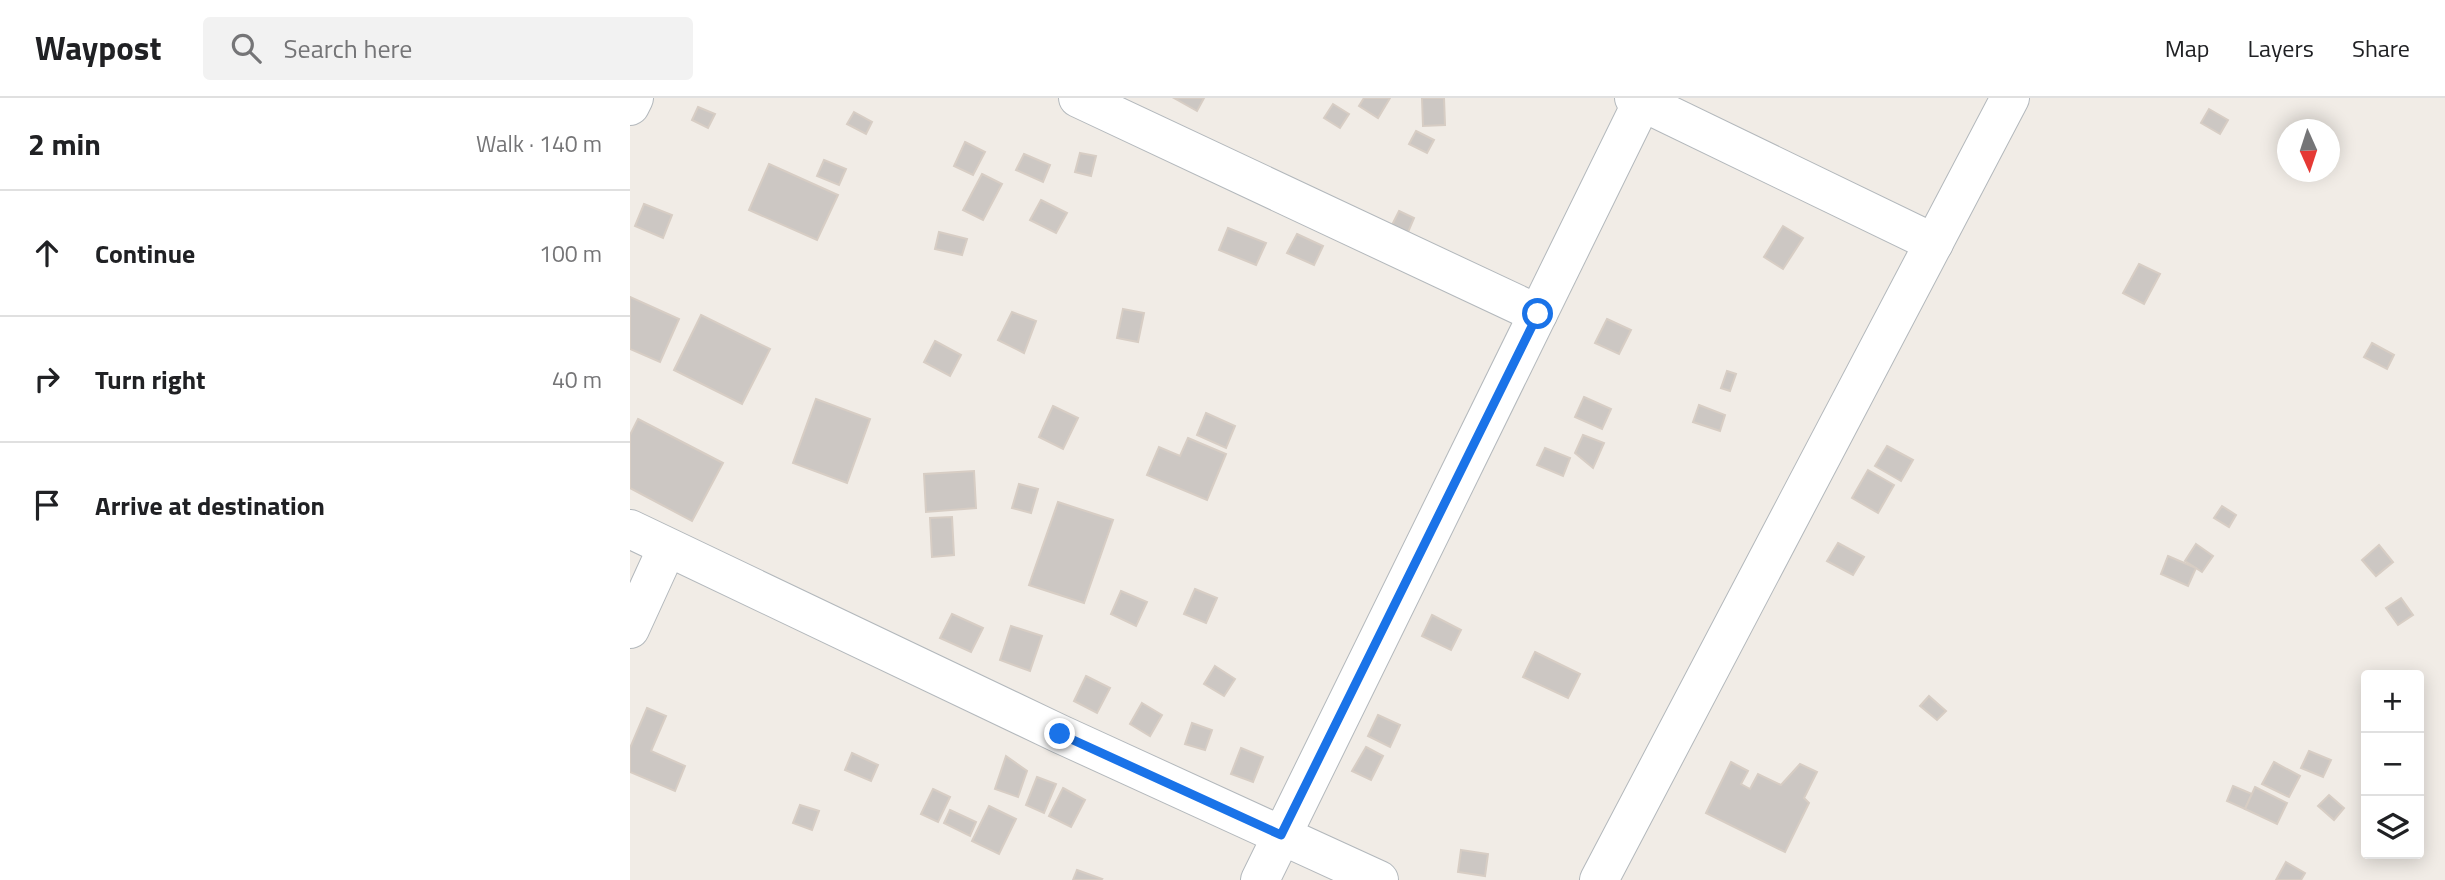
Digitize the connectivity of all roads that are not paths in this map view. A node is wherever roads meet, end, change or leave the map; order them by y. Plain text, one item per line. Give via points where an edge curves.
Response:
1 (634, 98) edge
2 (1078, 98) edge
3 (2010, 98) edge
4 (1638, 100) edge
5 (630, 106) edge
6 (1934, 243) junction
7 (1538, 314) junction
8 (630, 530) edge
9 (667, 548) junction
10 (630, 629) edge
11 (1281, 835) junction
12 (1260, 880) edge
13 (1378, 880) edge
14 (1599, 880) edge

1 - 5 street
2 - 7 street
3 - 6 street
4 - 6 street
4 - 7 street
6 - 14 street
7 - 11 street
8 - 9 street
9 - 10 street
9 - 11 street
11 - 12 street
11 - 13 street

